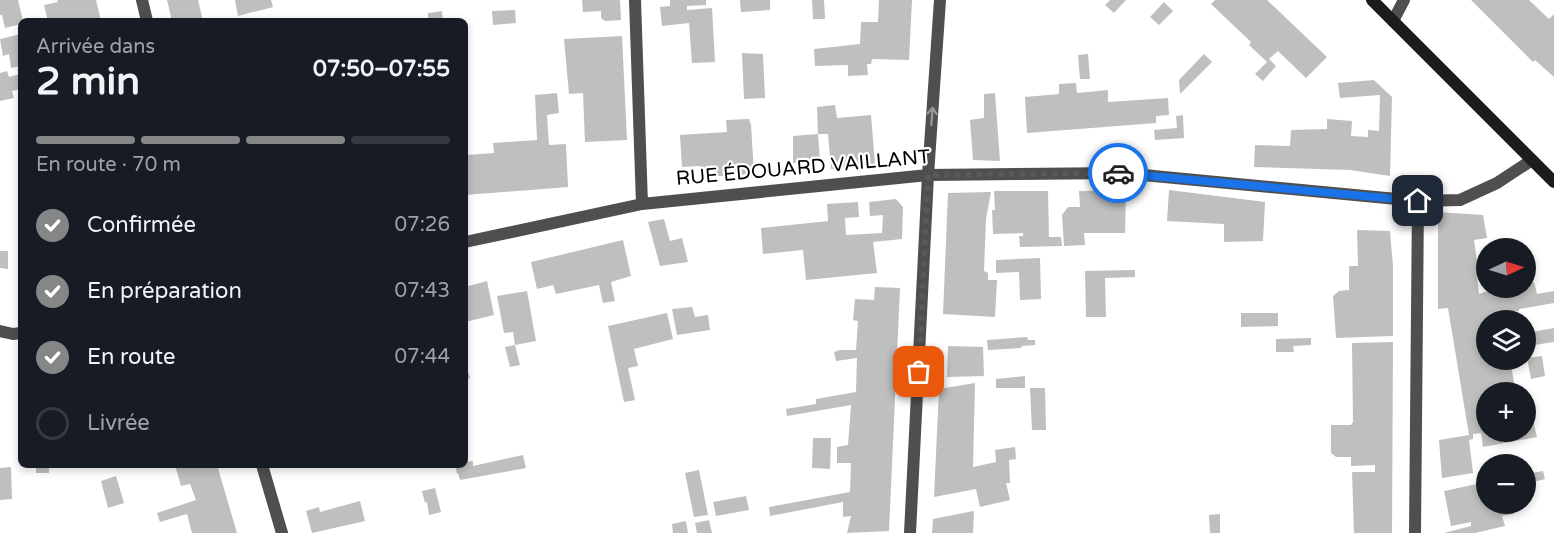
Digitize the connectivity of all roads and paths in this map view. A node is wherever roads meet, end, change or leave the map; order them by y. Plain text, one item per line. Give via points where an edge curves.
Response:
1 (142, 0) edge
2 (636, 0) edge
3 (940, 0) edge
4 (1372, 0) edge
5 (1404, 0) edge
6 (146, 18) edge
7 (1393, 21) junction
8 (1532, 160) junction
9 (928, 175) junction
10 (1554, 182) edge
11 (1418, 201) junction
12 (642, 204) junction
13 (468, 241) edge
14 (0, 331) edge
15 (18, 333) edge
16 (263, 468) edge
17 (282, 533) edge
18 (910, 533) edge
19 (1414, 533) edge

1 - 6 street
2 - 12 street
9 -> 3 street
4 - 7 main road
5 - 7 street
7 - 8 main road
8 - 10 main road
8 - 11 street, RUE ÉDOUARD VAILLANT via 1461,200
9 - 11 street, RUE ÉDOUARD VAILLANT via 1122,173
9 - 12 street, RUE ÉDOUARD VAILLANT
9 - 18 street
11 - 19 street
12 - 13 street, RUE ÉDOUARD VAILLANT
14 - 15 street
16 - 17 street

